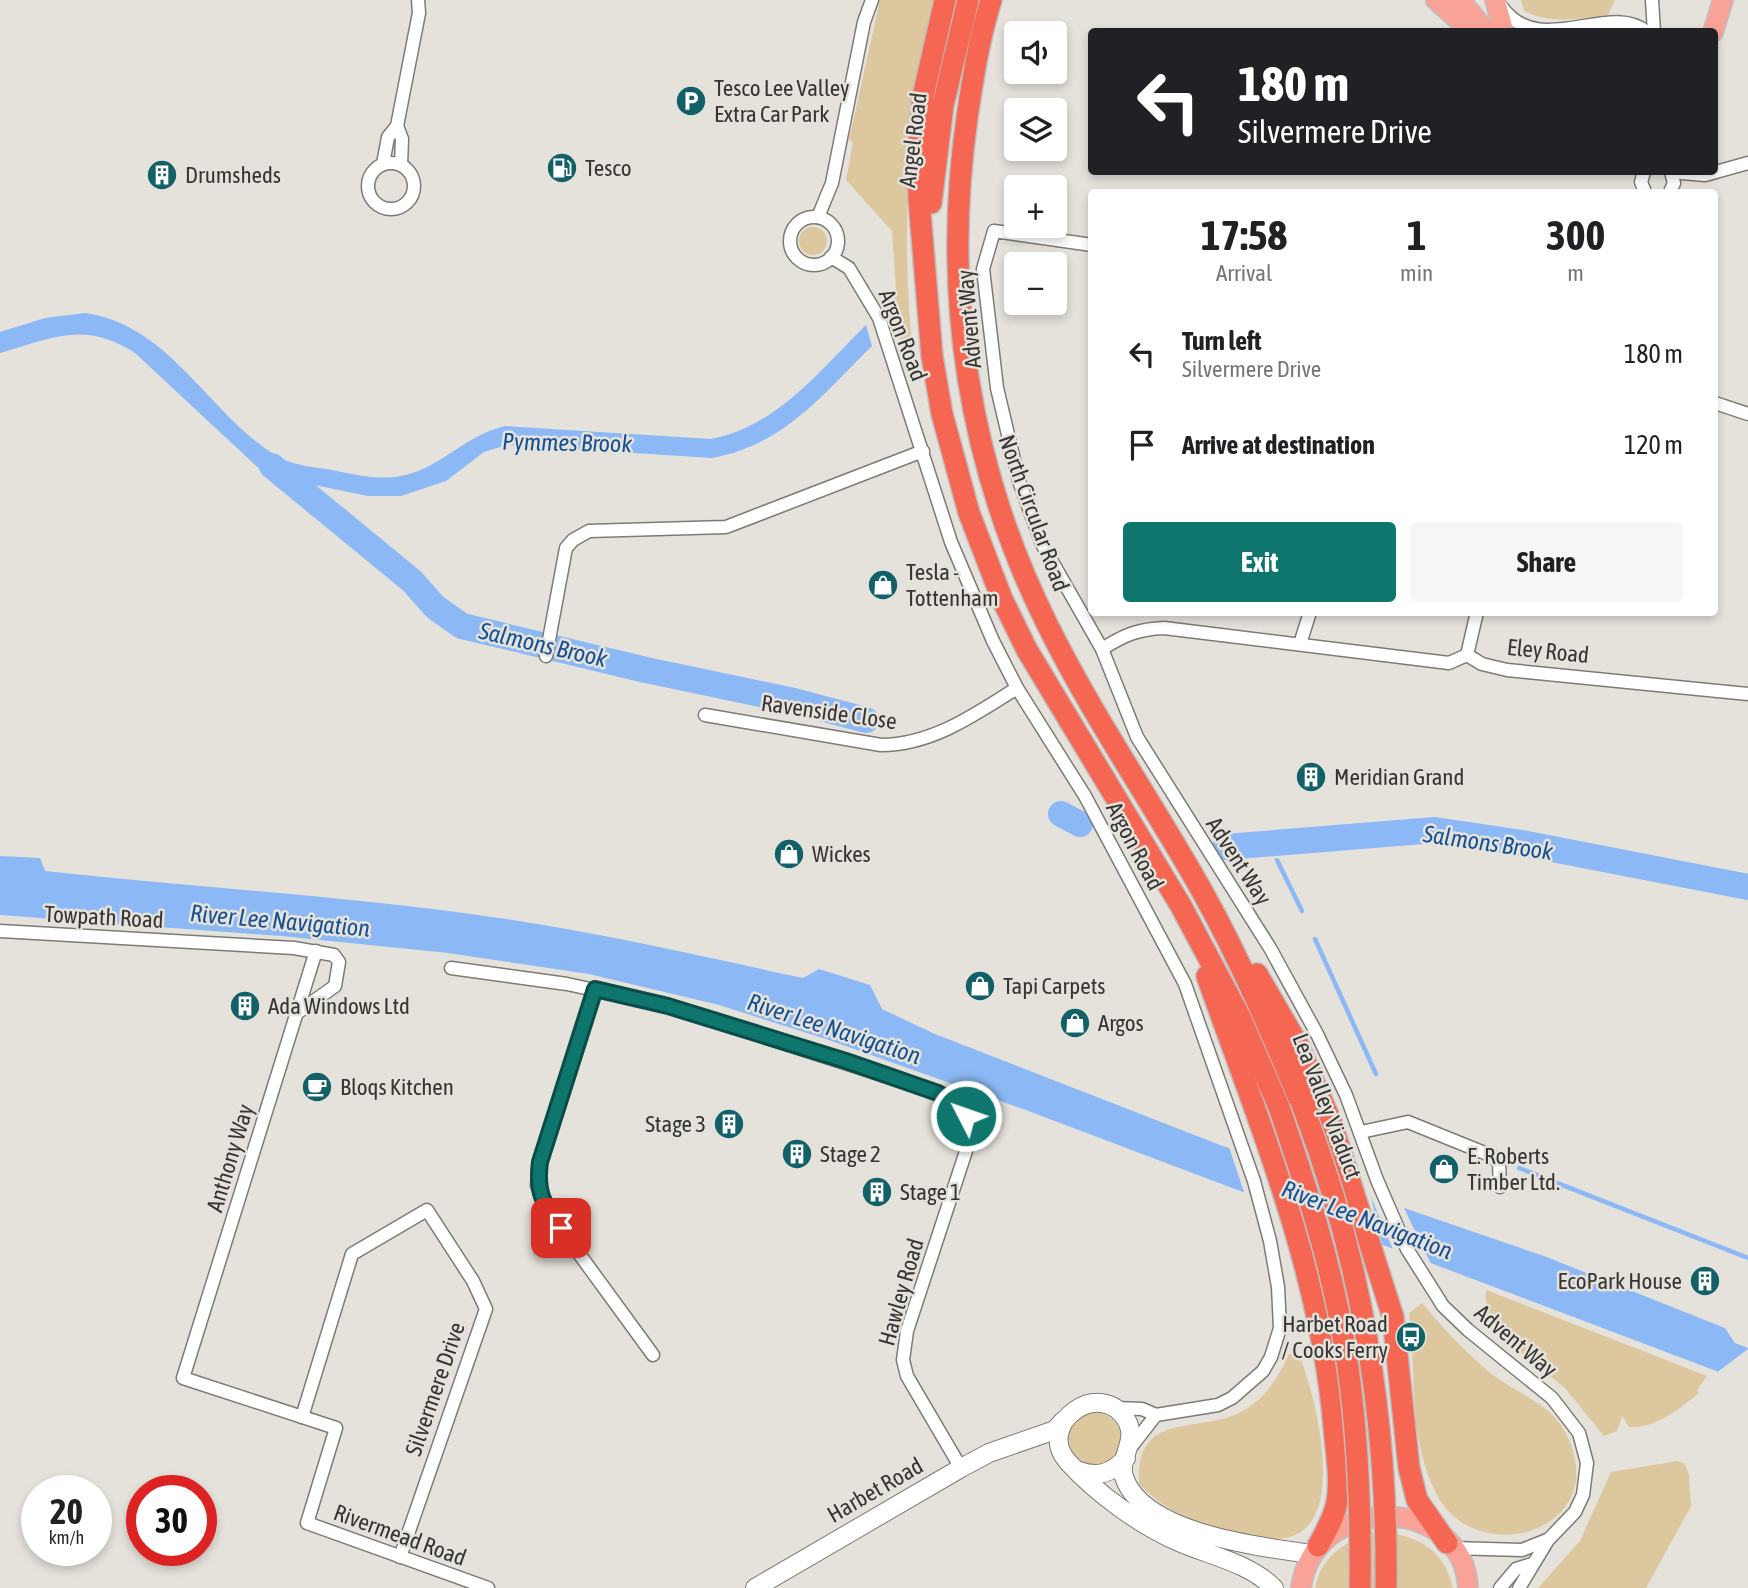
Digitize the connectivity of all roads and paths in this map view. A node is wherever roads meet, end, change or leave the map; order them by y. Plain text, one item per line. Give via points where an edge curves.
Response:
1 (872, 0) edge
2 (945, 0) edge
3 (968, 0) edge
4 (991, 0) edge
5 (1005, 0) edge
6 (1436, 0) edge
7 (1460, 0) edge
8 (1496, 0) edge
9 (1653, 0) edge
10 (1723, 0) edge
11 (421, 3) edge
12 (1468, 28) edge
13 (1484, 28) edge
14 (1503, 28) edge
15 (1529, 28) edge
16 (1542, 28) edge
17 (1639, 28) edge
18 (1654, 28) edge
19 (1714, 28) edge
20 (970, 98) junction
21 (397, 126) junction
22 (1748, 163) edge
23 (383, 164) junction
24 (401, 165) junction
25 (1718, 171) edge
26 (818, 217) junction
27 (1088, 244) edge
28 (831, 257) junction
29 (927, 289) junction
30 (1718, 404) edge
31 (1748, 414) edge
32 (923, 451) junction
33 (1309, 616) edge
34 (1477, 616) edge
35 (1300, 643) junction
36 (1102, 649) junction
37 (1467, 654) junction
38 (546, 655) dead end
39 (1017, 688) junction
40 (1748, 694) edge
41 (705, 715) dead end
42 (1102, 723) joint
43 (1203, 893) junction
44 (1181, 906) junction
45 (0, 931) edge
46 (316, 951) junction
47 (451, 968) dead end
48 (595, 989) junction
49 (297, 1013) junction
50 (1361, 1132) junction
51 (1500, 1187) dead end
52 (653, 1355) dead end
53 (183, 1378) joint
54 (1114, 1408) junction
55 (1156, 1415) junction
56 (302, 1417) junction
57 (1063, 1421) junction
58 (1022, 1441) junction
59 (1128, 1453) junction
60 (1068, 1462) junction
61 (961, 1468) junction
62 (1548, 1540) junction
63 (1449, 1545) junction
64 (1315, 1550) junction
65 (400, 1557) junction
66 (1532, 1564) junction
67 (488, 1588) edge
68 (755, 1588) edge
69 (1274, 1588) edge
70 (1301, 1588) edge
71 (1360, 1588) edge
72 (1385, 1588) edge
73 (1468, 1588) edge
74 (1500, 1588) edge
75 (1518, 1588) edge

1 - 26 street via 832,183
2 - 29 highway via 923,96 918,152
3 - 29 highway, Angel Road via 937,145
4 - 20 highway via 974,58
5 - 20 highway
6 - 12 main road
7 - 13 main road
8 - 14 main road
8 - 15 street via 1509,17
9 - 18 street
10 - 19 main road
11 - 21 street
16 - 17 street via 1609,22
20 - 42 highway, North Circular Road via 959,173 956,262 965,372 976,428 1017,559
21 - 23 street via 388,137
21 - 24 street via 402,139
22 - 25 street
23 - 24 street
23 - 24 street via 369,179 368,193 376,205 389,210 403,207 413,195 412,178
26 - 28 street via 831,224 837,237
26 - 28 street via 804,219 793,228 791,250 807,264 820,264
27 - 36 street, Advent Way via 994,231 983,270 996,388 1007,437 1042,544
28 - 32 street, Argon Road via 849,268 872,303
29 - 44 highway, Lea Valley Viaduct via 942,414 969,513 1002,600 1027,650
30 - 31 street
32 - 38 street via 726,527 589,531 580,535 566,548
32 - 39 street, Argon Road via 960,565
33 - 35 street
34 - 37 street
35 - 36 street via 1164,628 1141,629
35 - 37 street via 1449,663
36 - 50 street, Advent Way via 1138,737 1270,948 1333,1066
37 - 40 street, Eley Road via 1482,664 1507,670
39 - 41 street, Ravenside Close via 967,720 898,745
39 - 55 street, Argon Road via 1085,796 1185,984 1239,1135 1270,1241 1280,1328 1263,1371 1218,1405
42 - 43 highway, Lea Valley Viaduct
43 - 63 highway via 1274,1000 1316,1082 1393,1317 1409,1468 1417,1500
43 - 72 highway, Lea Valley Viaduct, bridge via 1260,1007 1306,1115 1343,1232 1366,1329 1380,1432
44 - 64 highway via 1297,1239 1322,1342 1337,1502
44 - 71 highway, Lea Valley Viaduct, bridge via 1240,1017 1279,1107 1322,1243 1345,1349 1356,1440
45 - 46 street, Towpath Road
46 - 49 street, Anthony Way
46 - 49 street via 334,955 340,962 340,976 335,986
47 - 48 street
48 - 52 street via 540,1162 537,1185 545,1207
48 - 61 street, Hawley Road via 668,1006 846,1061 938,1093 966,1116 967,1148 907,1331 903,1360 907,1376
49 - 53 street, Anthony Way
50 - 51 street via 1408,1122 1492,1156 1501,1172
50 - 62 street, Advent Way via 1407,1249 1438,1300 1552,1398 1579,1433 1587,1462 1583,1495 1575,1512
53 - 56 street, Rivermead Road
54 - 55 street, Argon Road via 1142,1409
54 - 57 street via 1104,1403 1081,1405
54 - 59 street via 1129,1425
55 - 59 street
56 - 65 street, Rivermead Road via 337,1429 307,1523
56 - 65 street, Silvermere Drive via 352,1254 427,1210 485,1308
57 - 58 street, Harbet Road via 1055,1430
57 - 60 street via 1059,1446
58 - 60 street via 1058,1450
58 - 61 street, Harbet Road
59 - 60 street via 1106,1473 1093,1475
59 - 64 street via 1122,1467 1131,1491 1172,1520 1199,1534
60 - 69 street via 1139,1522 1251,1571
61 - 68 street, Harbet Road
62 - 63 street via 1522,1550
62 - 66 street, Advent Way
63 - 64 main road via 1415,1521 1382,1516 1346,1524
63 - 73 main road via 1460,1561
64 - 70 main road
65 - 67 street, Rivermead Road
66 - 74 street via 1517,1569
66 - 75 street, Advent Way

